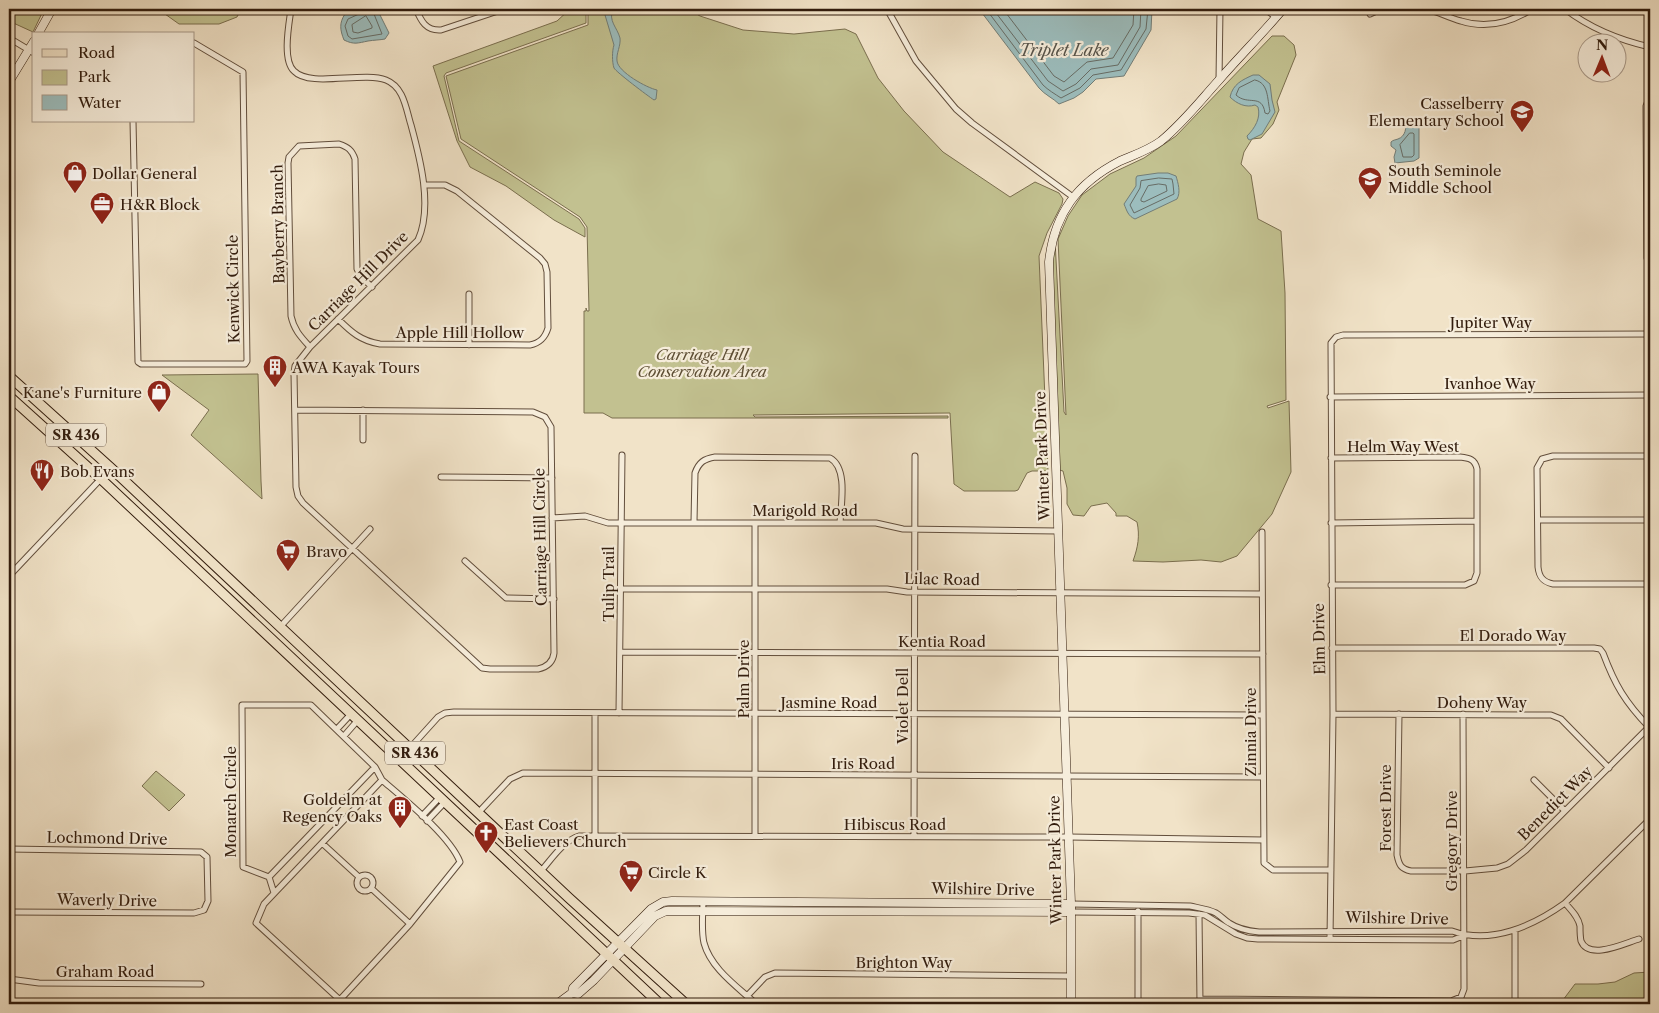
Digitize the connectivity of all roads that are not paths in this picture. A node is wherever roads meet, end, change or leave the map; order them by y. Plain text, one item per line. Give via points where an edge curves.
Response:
1 (52, 9) edge
2 (291, 9) edge
3 (416, 9) edge
4 (504, 9) edge
5 (887, 9) edge
6 (1220, 9) edge
7 (1265, 9) edge
8 (1283, 9) edge
9 (1381, 9) edge
10 (1430, 9) edge
11 (1532, 9) edge
12 (1565, 9) edge
13 (485, 12) edge
14 (1370, 14) dead end
15 (1276, 17) junction
16 (39, 32) edge
17 (9, 38) edge
18 (195, 44) edge
19 (1650, 47) edge
20 (31, 51) edge
21 (1219, 80) junction
22 (9, 82) edge
23 (1650, 96) edge
24 (133, 122) edge
25 (424, 185) junction
26 (1073, 197) junction
27 (1650, 266) edge
28 (372, 287) junction
29 (470, 294) dead end
30 (338, 319) junction
31 (1650, 334) edge
32 (1333, 339) joint
33 (469, 345) junction
34 (310, 347) junction
35 (9, 376) edge
36 (9, 384) edge
37 (25, 390) junction
38 (1650, 395) edge
39 (9, 396) edge
40 (1330, 397) junction
41 (295, 410) junction
42 (363, 410) junction
43 (363, 440) dead end
44 (622, 456) dead end
45 (915, 456) dead end
46 (1650, 456) edge
47 (1331, 458) junction
48 (111, 468) junction
49 (441, 477) dead end
50 (552, 478) junction
51 (100, 479) junction
52 (552, 518) junction
53 (1538, 520) junction
54 (1650, 520) edge
55 (1476, 521) junction
56 (694, 522) junction
57 (755, 522) junction
58 (840, 522) junction
59 (621, 523) junction
60 (1331, 523) junction
61 (370, 529) dead end
62 (915, 530) junction
63 (1058, 531) junction
64 (1262, 532) dead end
65 (353, 547) junction
66 (465, 561) dead end
67 (9, 576) edge
68 (1650, 584) edge
69 (1331, 585) junction
70 (620, 589) junction
71 (756, 589) junction
72 (915, 592) junction
73 (1061, 592) junction
74 (1262, 594) junction
75 (554, 598) junction
76 (254, 624) junction
77 (280, 627) junction
78 (297, 642) junction
79 (276, 643) junction
80 (1332, 648) junction
81 (621, 652) junction
82 (755, 652) junction
83 (1063, 653) junction
84 (914, 654) junction
85 (1263, 654) junction
86 (619, 712) junction
87 (595, 713) junction
88 (351, 714) junction
89 (755, 714) junction
90 (914, 714) junction
91 (1065, 714) junction
92 (1333, 714) junction
93 (1398, 714) junction
94 (1463, 714) junction
95 (1263, 715) junction
96 (358, 720) junction
97 (1650, 727) edge
98 (337, 729) junction
99 (344, 736) junction
100 (410, 748) junction
101 (376, 767) junction
102 (1609, 768) junction
103 (596, 774) junction
104 (755, 775) junction
105 (914, 776) junction
106 (1068, 776) junction
107 (1263, 777) junction
108 (382, 780) junction
109 (1534, 780) dead end
110 (443, 799) junction
111 (1565, 811) junction
112 (478, 813) junction
113 (422, 816) junction
114 (1650, 820) edge
115 (427, 821) junction
116 (472, 827) junction
117 (502, 835) junction
118 (595, 836) junction
119 (755, 836) junction
120 (914, 836) junction
121 (1069, 837) junction
122 (1263, 840) junction
123 (323, 844) junction
124 (9, 849) edge
125 (1331, 870) junction
126 (541, 871) junction
127 (1464, 871) junction
128 (269, 877) junction
129 (359, 878) junction
130 (371, 888) junction
131 (274, 893) junction
132 (703, 901) junction
133 (879, 902) junction
134 (995, 902) junction
135 (1565, 903) junction
136 (1138, 906) junction
137 (1071, 908) junction
138 (1200, 908) junction
139 (204, 910) joint
140 (703, 910) junction
141 (879, 911) junction
142 (9, 912) edge
143 (653, 912) junction
144 (995, 912) junction
145 (1138, 913) junction
146 (1199, 915) junction
147 (410, 924) junction
148 (1515, 930) junction
149 (1330, 931) junction
150 (1464, 936) junction
151 (1330, 939) junction
152 (1639, 939) dead end
153 (620, 945) junction
154 (610, 957) junction
155 (1070, 976) junction
156 (9, 979) edge
157 (201, 984) dead end
158 (747, 996) junction
159 (338, 1002) edge
160 (1200, 1002) edge
161 (557, 1004) edge
162 (660, 1004) edge
163 (686, 1004) edge
164 (756, 1004) edge
165 (1070, 1004) edge
166 (1138, 1004) edge
167 (1515, 1004) edge

1 - 16 street
2 - 25 street, Carriage Hill Drive via 288,60 294,72 309,78 377,78 394,84 402,94 421,159
3 - 13 street via 424,25 435,30
4 - 13 street
5 - 26 street via 916,61 956,109
6 - 21 street
7 - 15 street
8 - 15 street, Winter Park Drive
9 - 14 street
10 - 11 street via 1460,21 1490,25 1507,22
12 - 19 street via 1592,27
15 - 21 street, Winter Park Drive
17 - 20 street
18 - 24 street, Kenwick Circle via 243,72 245,364 138,362
20 - 22 street
21 - 26 street, Winter Park Drive via 1160,142 1105,169
23 - 27 street via 1646,106 1647,258
25 - 28 street, Carriage Hill Drive via 423,222 418,240
25 - 33 street, Apple Hill Hollow via 444,185 457,191 545,264 546,336 530,345
26 - 63 street, Winter Park Drive via 1054,235 1049,262
28 - 30 street, Carriage Hill Drive
28 - 34 street, Bayberry Branch via 361,277 356,264 355,159 352,153 339,144 299,146 288,163 291,316 298,334
29 - 33 street
30 - 33 street, Apple Hill Hollow via 353,334 369,342
30 - 34 street, Carriage Hill Drive
31 - 32 street, Jupiter Way via 1343,335
32 - 40 street, Elm Drive via 1330,348
34 - 41 street, Carriage Hill Drive via 295,366
35 - 37 main road, SR 436
36 - 37 main road
37 - 48 main road, SR 436
38 - 40 street, Ivanhoe Way
39 - 51 main road, SR 436
40 - 47 street, Elm Drive
41 - 42 street, Carriage Hill Circle
41 - 65 street, Carriage Hill Drive via 298,496
42 - 43 street
42 - 50 street, Carriage Hill Circle via 540,414 551,427
44 - 59 street, Tulip Trail
45 - 62 street, Violet Dell
46 - 53 street via 1553,456 1542,459 1538,468
47 - 55 street, Helm Way West via 1468,458 1477,469
47 - 60 street, Elm Drive
48 - 51 street
48 - 77 main road, SR 436
49 - 50 street
50 - 52 street, Carriage Hill Circle
51 - 67 street
51 - 76 main road, SR 436
52 - 59 street, Marigold Road via 585,516 602,522
52 - 75 street, Carriage Hill Circle
53 - 54 street
53 - 68 street via 1538,567 1541,578 1546,582
55 - 60 street
55 - 69 street via 1477,573 1474,581 1466,585
56 - 57 street, Marigold Road
56 - 58 street via 695,473 702,461 716,457 822,457 835,461 842,473
56 - 59 street, Marigold Road
57 - 58 street, Marigold Road
57 - 71 street, Palm Drive
58 - 62 street, Marigold Road via 876,523
59 - 70 street, Tulip Trail
60 - 69 street, Elm Drive
61 - 65 street
62 - 63 street, Marigold Road
62 - 72 street, Violet Dell
63 - 73 street, Winter Park Drive
64 - 74 street, Zinnia Drive
65 - 75 street, Carriage Hill Circle via 482,668 538,669 550,663 554,653
65 - 77 street
66 - 75 street via 506,598
69 - 80 street, Elm Drive
70 - 71 street, Lilac Road
70 - 81 street, Tulip Trail
71 - 72 street, Lilac Road
71 - 82 street, Palm Drive
72 - 73 street, Lilac Road
72 - 84 street, Violet Dell
73 - 74 street, Lilac Road
73 - 83 street, Winter Park Drive
74 - 85 street, Zinnia Drive
76 - 77 main road
76 - 79 main road, SR 436
77 - 78 main road, SR 436
78 - 79 main road via 286,640
78 - 100 main road, SR 436
79 - 88 main road, SR 436
80 - 92 street, Elm Drive
80 - 97 street, El Dorado Way via 1600,649 1625,700
81 - 82 street, Kentia Road
81 - 86 street, Tulip Trail
82 - 84 street, Kentia Road
82 - 89 street, Palm Drive
83 - 84 street, Kentia Road
83 - 85 street, Kentia Road
83 - 91 street, Winter Park Drive
84 - 90 street, Violet Dell
85 - 95 street, Zinnia Drive
86 - 87 street, Jasmine Road
86 - 89 street, Jasmine Road
87 - 100 street, Jasmine Road via 445,713
87 - 103 street
88 - 96 main road, SR 436
88 - 98 street
89 - 90 street, Jasmine Road
89 - 104 street, Palm Drive
90 - 91 street, Jasmine Road
90 - 105 street, Violet Dell
91 - 95 street, Jasmine Road
91 - 106 street, Winter Park Drive
92 - 93 street, Doheny Way
92 - 125 street, Elm Drive
93 - 94 street, Doheny Way
93 - 127 street, Forest Drive via 1398,862 1404,870 1411,871
94 - 102 street, Doheny Way via 1556,716
94 - 127 street, Gregory Drive
95 - 107 street, Zinnia Drive
96 - 99 street
96 - 110 main road, SR 436
97 - 102 street, Benedict Way
98 - 99 street, Monarch Circle
98 - 128 street, Monarch Circle via 311,705 242,705 243,867
99 - 101 street, Monarch Circle
100 - 112 main road, SR 436
101 - 108 street
101 - 128 street
102 - 111 street, Benedict Way
103 - 104 street, Iris Road
103 - 112 street, Iris Road via 516,775
103 - 118 street
104 - 105 street, Iris Road
104 - 119 street, Palm Drive
105 - 106 street, Iris Road
105 - 120 street, Violet Dell
106 - 107 street, Iris Road
106 - 121 street, Winter Park Drive
107 - 122 street, Zinnia Drive
108 - 113 street
108 - 123 street
109 - 111 street
110 - 112 main road via 464,811
110 - 113 street
110 - 115 street
110 - 116 main road, SR 436
111 - 127 street, Benedict Way via 1508,864
112 - 117 main road, SR 436
113 - 115 street
114 - 135 street, Wilshire Drive
115 - 147 street via 456,852 460,862
116 - 117 main road via 483,824
116 - 154 main road, SR 436
117 - 126 main road, SR 436
118 - 119 street, Hibiscus Road
118 - 126 street, Hibiscus Road via 572,838
119 - 120 street, Hibiscus Road
120 - 121 street, Hibiscus Road
121 - 122 street, Hibiscus Road
121 - 137 street, Winter Park Drive
122 - 125 street, Zinnia Drive via 1264,863 1273,870
123 - 129 street
123 - 131 street
124 - 139 street, Lochmond Drive via 196,851 204,854 208,862 208,901
125 - 149 street, Elm Drive
126 - 153 main road, SR 436
127 - 150 street, Gregory Drive
128 - 131 street
129 - 130 street via 360,889
129 - 130 street via 371,877
130 - 147 street
131 - 159 street via 264,904 256,923
132 - 133 street, Wilshire Drive
132 - 140 street
132 - 143 street, Wilshire Drive via 663,902
133 - 134 street, Wilshire Drive
133 - 141 street
134 - 137 street, Wilshire Drive
134 - 144 street
135 - 148 street, Wilshire Drive via 1543,918
135 - 152 street via 1579,922 1582,944 1586,948 1600,951
136 - 137 street, Wilshire Drive
136 - 138 street, Wilshire Drive
136 - 145 street
137 - 144 street, Wilshire Drive
137 - 145 street, Wilshire Drive
137 - 155 street, Winter Park Drive
138 - 146 street
138 - 149 street, Wilshire Drive via 1219,914 1229,923 1248,931
139 - 142 street, Waverly Drive via 194,914
140 - 141 street, Wilshire Drive
140 - 143 street, Wilshire Drive
140 - 158 street via 704,942 710,958
141 - 144 street, Wilshire Drive
143 - 153 street, Wilshire Drive
145 - 146 street, Wilshire Drive
145 - 166 street
146 - 151 street, Wilshire Drive via 1205,915 1247,938
146 - 160 street
147 - 159 street
148 - 150 street, Wilshire Drive
148 - 167 street
149 - 150 street, Wilshire Drive via 1452,931
149 - 151 street, Elm Drive
150 - 151 street, Wilshire Drive via 1453,940
150 - 160 street, Gregory Drive via 1464,989 1461,998 1451,1001
153 - 154 street, Wilshire Drive
153 - 163 main road, SR 436
154 - 161 street, Wilshire Drive via 578,994 572,993
154 - 162 main road, SR 436
155 - 158 street, Brighton Way via 775,973 764,977
155 - 165 street, Winter Park Drive
156 - 157 street, Graham Road via 39,983
158 - 164 street

